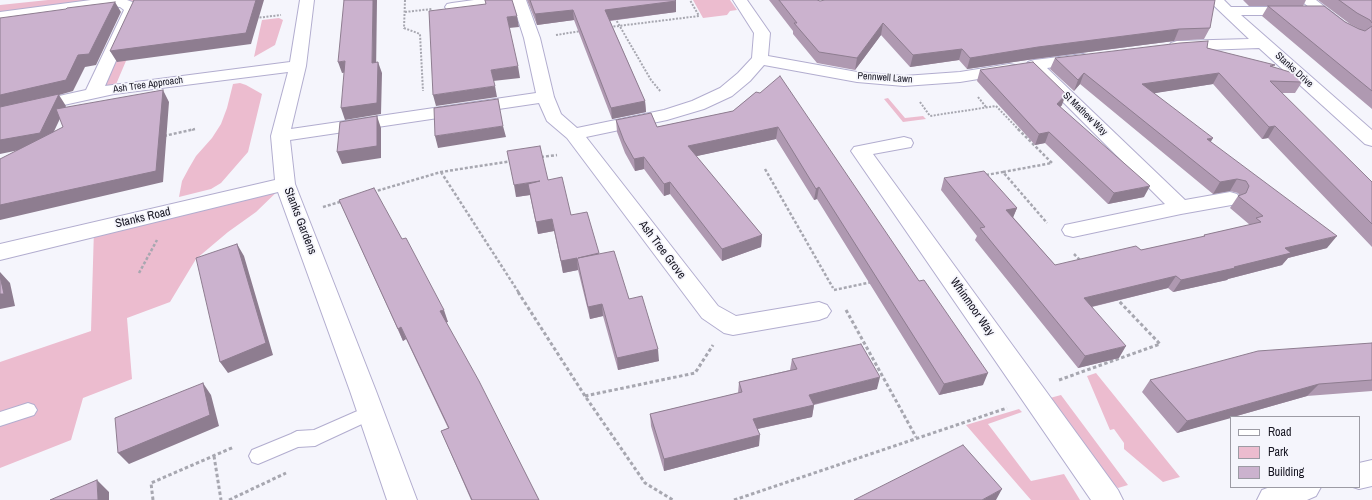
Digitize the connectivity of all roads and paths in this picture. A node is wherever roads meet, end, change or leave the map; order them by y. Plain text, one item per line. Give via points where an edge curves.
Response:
1 (405, 0) edge
2 (512, 0) edge
3 (519, 0) edge
4 (690, 0) edge
5 (740, 0) edge
6 (1307, 0) edge
7 (1221, 5) edge
8 (307, 6) edge
9 (452, 7) joint
10 (1321, 11) junction
11 (405, 12) junction
12 (0, 16) edge
13 (615, 17) edge
14 (252, 19) edge
15 (621, 26) junction
16 (606, 28) edge
17 (584, 31) edge
18 (1350, 31) edge
19 (532, 38) junction
20 (1263, 43) junction
21 (1158, 49) edge
22 (1096, 57) edge
23 (760, 59) junction
24 (1034, 65) junction
25 (298, 66) junction
26 (904, 81) junction
27 (93, 93) junction
28 (662, 94) dead end
29 (545, 97) junction
30 (0, 114) edge
31 (424, 114) junction
32 (195, 129) dead end
33 (163, 130) dead end
34 (280, 136) junction
35 (1372, 140) edge
36 (580, 142) junction
37 (904, 143) dead end
38 (540, 157) edge
39 (517, 161) edge
40 (441, 172) junction
41 (1003, 172) junction
42 (986, 175) edge
43 (286, 184) junction
44 (373, 192) edge
45 (350, 198) edge
46 (1230, 199) dead end
47 (1181, 207) junction
48 (168, 212) junction
49 (297, 214) junction
50 (1051, 228) dead end
51 (1073, 230) dead end
52 (0, 252) edge
53 (139, 273) dead end
54 (874, 282) edge
55 (819, 311) joint
56 (727, 323) junction
57 (585, 396) junction
58 (28, 410) dead end
59 (371, 412) junction
60 (0, 419) edge
61 (214, 456) dead end
62 (258, 456) dead end
63 (1372, 473) edge
64 (1360, 476) edge
65 (1303, 488) edge
66 (221, 500) edge
67 (402, 500) edge
68 (673, 500) edge
69 (1108, 500) edge
70 (1272, 500) edge

1 - 11 path
2 - 9 street
3 - 19 street, Ash Tree Grove
4 - 15 path via 699,16
5 - 23 street via 762,33
6 - 10 street
7 - 10 street
7 - 20 street, Stanks Drive
8 - 14 path
8 - 25 street, Stanks Gardens
9 - 11 path
10 - 18 street
11 - 31 path via 404,28 420,34
12 - 27 street via 110,2 130,6 131,10
13 - 15 path
15 - 16 path
15 - 28 path via 651,80
17 - 19 path
19 - 29 street, Ash Tree Grove
20 - 21 street
20 - 35 street, Stanks Drive
22 - 24 street
23 - 26 street, Pennwell Lawn via 857,77
23 - 36 street via 726,92 698,105 667,115 602,127
24 - 26 street, Pennwell Lawn via 960,77
24 - 47 street, St Mathew Way
25 - 27 street, Ash Tree Approach
25 - 34 street, Stanks Gardens
26 - 41 path via 930,116 996,106 1052,163
27 - 30 street, Ash Tree Approach
29 - 31 street
29 - 36 street, Ash Tree Grove via 553,117
31 - 34 street
32 - 33 path via 161,137
34 - 43 street, Stanks Gardens
36 - 38 path
36 - 56 street, Ash Tree Grove via 710,312
37 - 69 street, Whinmoor Way via 861,151
39 - 40 path
40 - 44 path
40 - 57 path
41 - 42 path
41 - 50 path
43 - 48 street, Stanks Road
43 - 49 street, Stanks Gardens
45 - 49 path
46 - 47 street
47 - 51 street
48 - 52 street, Stanks Road
48 - 53 path via 165,224
49 - 59 street, Stanks Gardens
54 - 55 path via 811,295
55 - 56 street via 733,326
56 - 57 path via 695,373
57 - 68 path via 645,483
58 - 60 lane
59 - 62 lane via 315,438 297,439
59 - 67 street, Stanks Gardens
61 - 66 path
63 - 64 street
65 - 70 street

